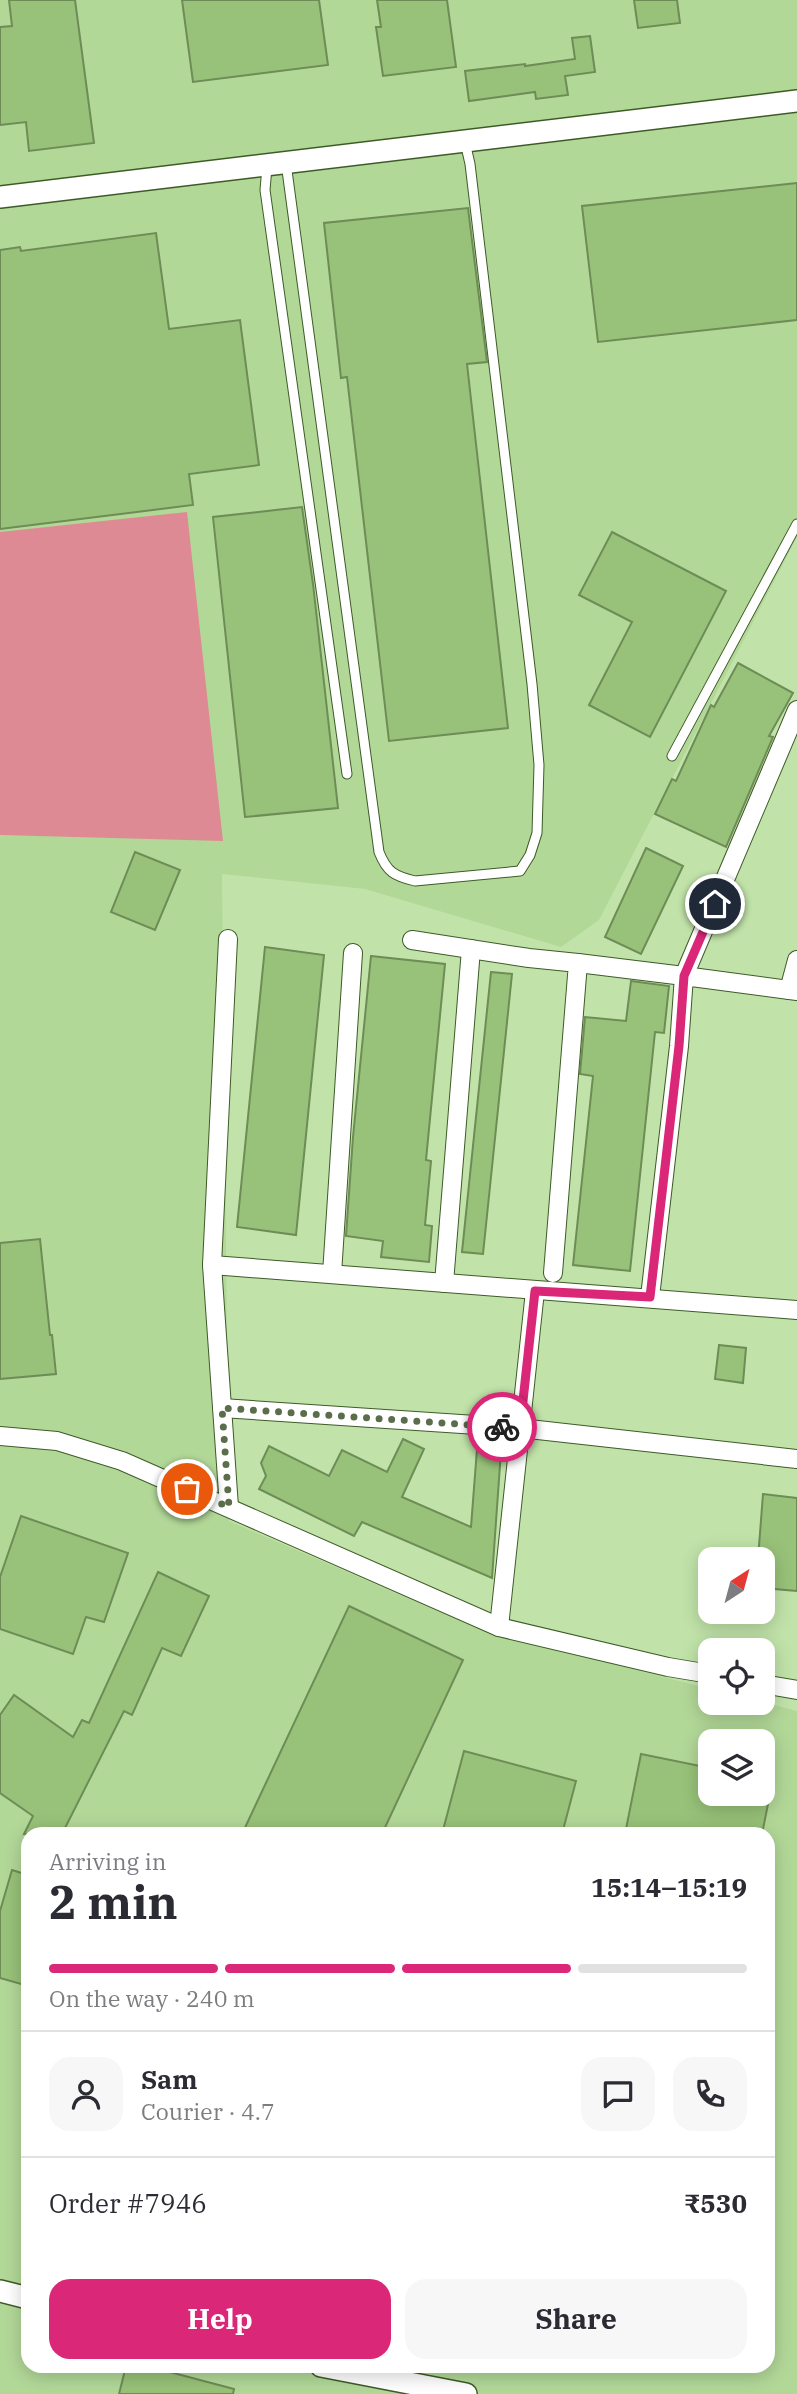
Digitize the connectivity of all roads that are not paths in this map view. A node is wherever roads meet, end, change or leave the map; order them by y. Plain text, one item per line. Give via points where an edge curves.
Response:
1 (797, 101) edge
2 (465, 142) junction
3 (277, 164) junction
4 (0, 197) edge
5 (797, 524) edge
6 (797, 710) edge
7 (672, 756) dead end
8 (346, 774) dead end
9 (228, 939) dead end
10 (412, 940) dead end
11 (471, 949) junction
12 (354, 953) dead end
13 (797, 960) edge
14 (578, 963) junction
15 (684, 976) junction
16 (793, 990) edge
17 (212, 1265) junction
18 (553, 1273) dead end
19 (332, 1274) junction
20 (444, 1283) junction
21 (535, 1291) junction
22 (650, 1297) junction
23 (797, 1310) edge
24 (222, 1408) junction
25 (520, 1428) junction
26 (0, 1436) edge
27 (797, 1459) edge
28 (229, 1507) junction
29 (499, 1628) junction
30 (698, 1672) edge
31 (775, 1686) edge
32 (797, 1690) edge
33 (0, 2291) edge
34 (21, 2296) edge
35 (396, 2373) edge
36 (418, 2375) edge
37 (466, 2394) edge

1 - 2 street
2 - 3 street
2 - 3 lane via 539,765 537,833 520,872 415,881 386,868 379,852
3 - 4 street
3 - 8 lane via 265,190
5 - 7 lane
6 - 15 street
9 - 17 street
10 - 11 street
11 - 14 street
11 - 20 street
12 - 19 street
13 - 16 street
14 - 15 street
14 - 18 street
15 - 16 street
15 - 22 street
17 - 19 street
17 - 24 street
19 - 20 street
20 - 21 street
21 - 22 street
21 - 25 street
22 - 23 street
24 - 25 street
24 - 28 street
25 - 27 street
25 - 29 street
26 - 28 street via 57,1441 122,1461
28 - 29 street
29 - 30 street
31 - 32 street
33 - 34 street
35 - 36 street
36 - 37 street

